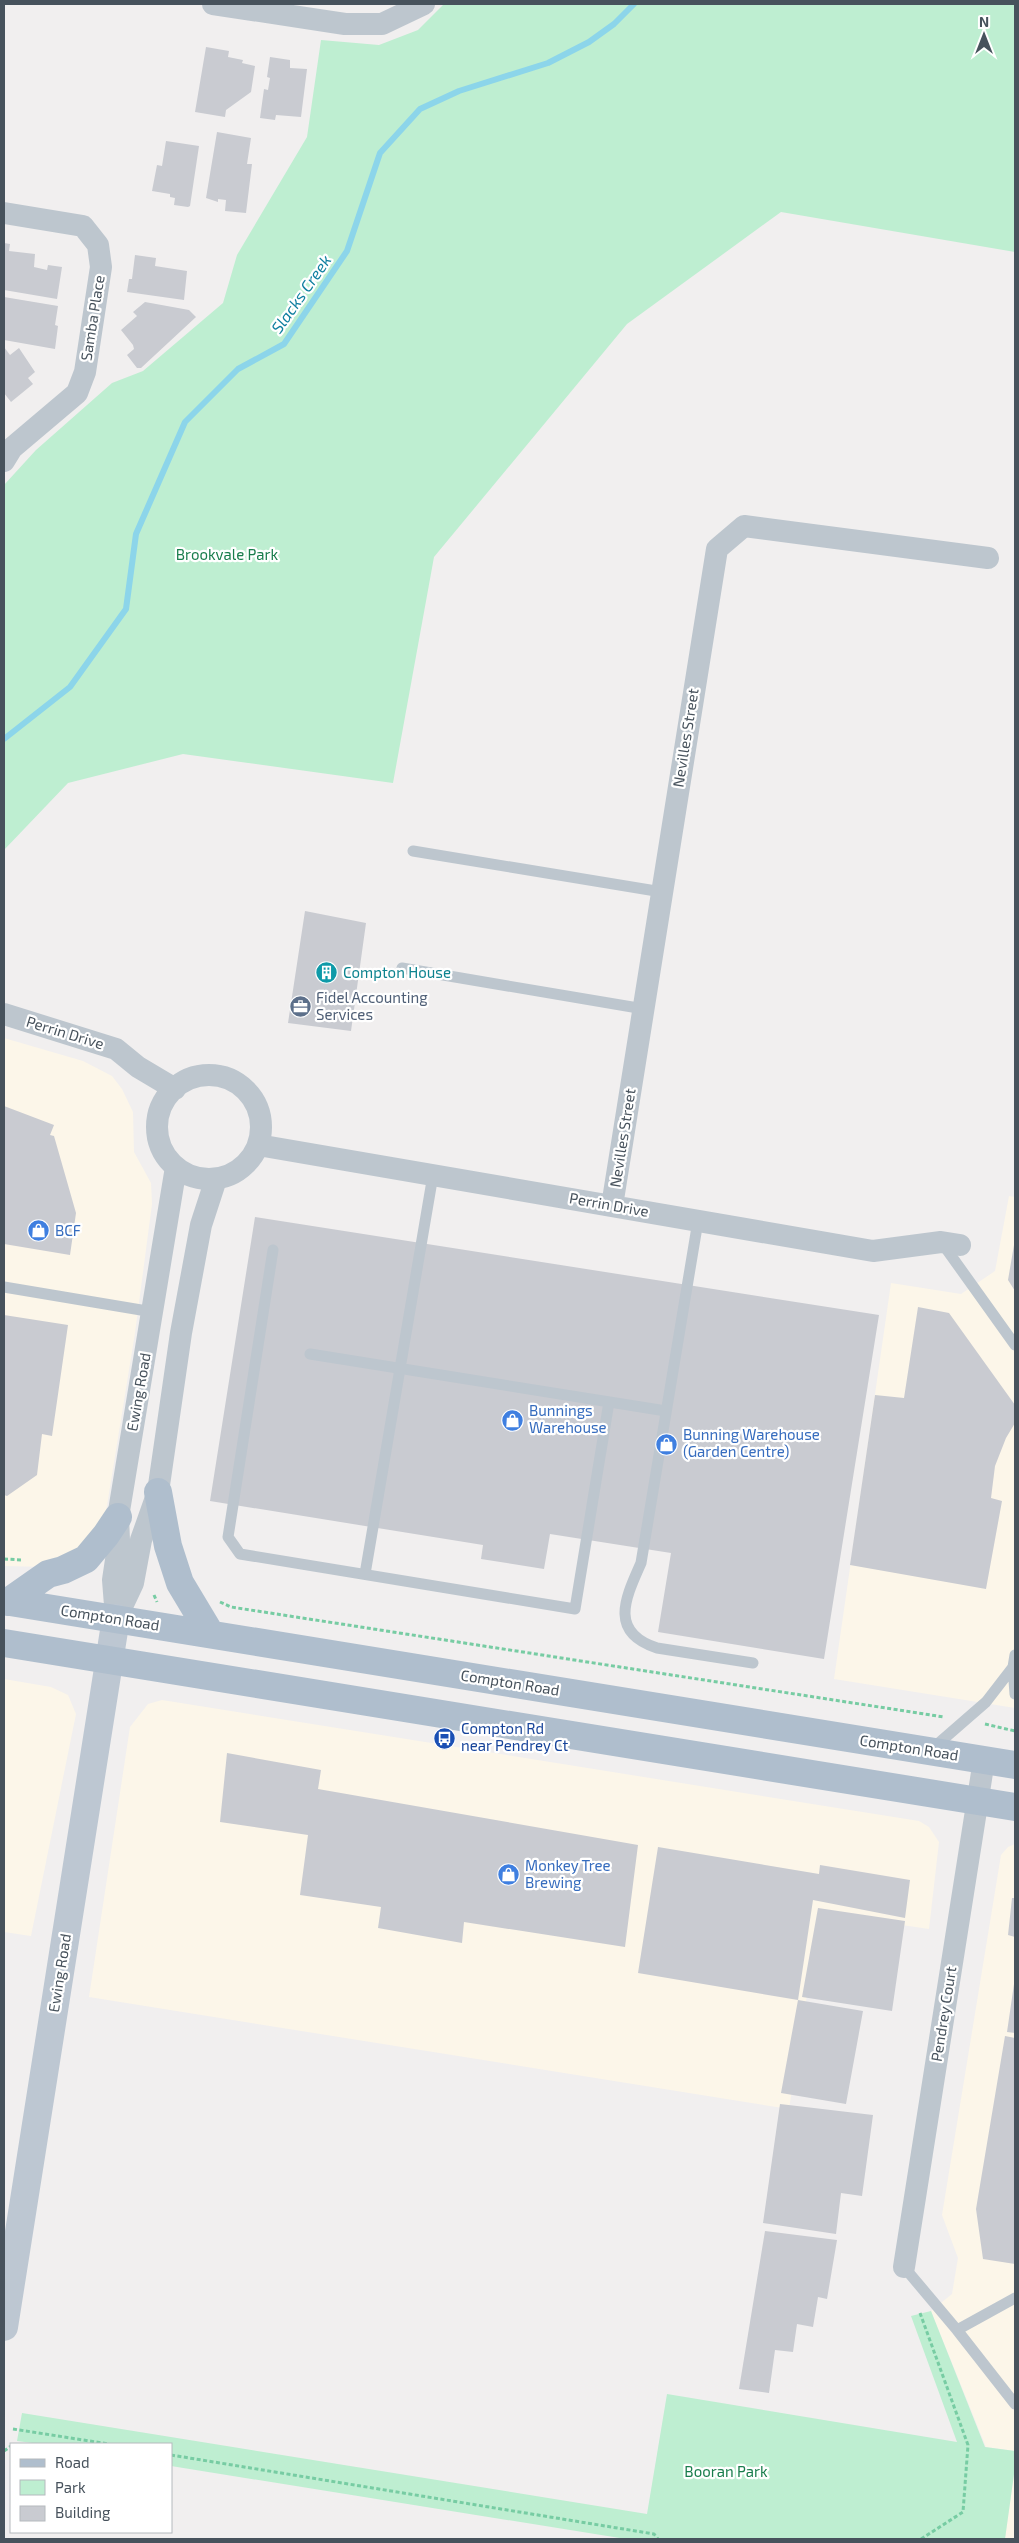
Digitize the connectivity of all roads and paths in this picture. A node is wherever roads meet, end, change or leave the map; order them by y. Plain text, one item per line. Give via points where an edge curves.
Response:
1 (213, 4) edge
2 (424, 4) edge
3 (4, 212) edge
4 (4, 461) edge
5 (988, 558) dead end
6 (413, 851) dead end
7 (662, 892) junction
8 (402, 968) dead end
9 (644, 1009) junction
10 (4, 1014) edge
11 (175, 1088) junction
12 (258, 1145) junction
13 (176, 1167) junction
14 (433, 1175) junction
15 (216, 1179) junction
16 (612, 1206) junction
17 (698, 1221) junction
18 (951, 1243) joint
19 (273, 1250) dead end
20 (4, 1287) edge
21 (153, 1312) junction
22 (1015, 1345) edge
23 (310, 1354) dead end
24 (400, 1368) junction
25 (610, 1402) junction
26 (666, 1411) junction
27 (158, 1492) junction
28 (118, 1517) junction
29 (365, 1574) junction
30 (154, 1595) dead end
31 (214, 1598) dead end
32 (6, 1601) edge
33 (157, 1602) dead end
34 (116, 1618) junction
35 (210, 1634) junction
36 (4, 1643) edge
37 (1015, 1655) edge
38 (111, 1660) junction
39 (753, 1663) dead end
40 (1013, 1667) junction
41 (1015, 1694) edge
42 (952, 1718) dead end
43 (979, 1723) dead end
44 (1015, 1731) edge
45 (930, 1751) junction
46 (984, 1760) junction
47 (1015, 1765) edge
48 (978, 1801) junction
49 (1015, 1807) edge
50 (904, 2268) joint
51 (1015, 2298) edge
52 (920, 2312) dead end
53 (4, 2328) edge
54 (957, 2330) junction
55 (1015, 2404) edge
56 (13, 2429) dead end
57 (103, 2443) edge
58 (172, 2454) edge
59 (658, 2539) edge
60 (921, 2539) edge

1 - 2 street via 345,24 382,24
3 - 4 street, Samba Place via 83,226 98,245 100,267 85,372 77,393 12,448
5 - 7 street, Nevilles Street via 744,526 716,549
6 - 7 lane
7 - 9 street, Nevilles Street
8 - 9 lane
9 - 16 street, Nevilles Street
10 - 11 street, Perrin Drive via 116,1049 138,1067
11 - 12 street via 205,1076 227,1078 237,1083 258,1108 262,1130
11 - 13 street via 163,1104 157,1123 163,1152
12 - 14 street, Perrin Drive
12 - 15 street via 240,1169
13 - 15 street via 202,1179
13 - 21 street, Ewing Road
14 - 16 street, Perrin Drive
14 - 24 lane
15 - 27 street, Ewing Road via 201,1225 180,1333
16 - 17 street, Perrin Drive
17 - 18 street, Perrin Drive via 873,1251
17 - 26 lane
18 - 22 lane
19 - 29 lane via 228,1537 240,1554
20 - 21 lane
21 - 28 street, Ewing Road
23 - 24 lane
24 - 25 lane
24 - 29 lane
25 - 26 lane
25 - 29 lane via 575,1609
26 - 39 lane via 641,1563 627,1593 624,1609 627,1623 633,1636 657,1648
27 - 34 street, Ewing Road via 141,1540 133,1583
27 - 35 main road via 168,1546 180,1583
28 - 32 main road via 86,1559 48,1574
28 - 34 street, Ewing Road via 119,1540 113,1580
30 - 33 path
31 - 42 path via 231,1607
32 - 34 main road, Compton Road
34 - 35 main road, Compton Road
34 - 38 main road, Ewing Road
35 - 45 main road, Compton Road
36 - 38 main road
37 - 40 lane
38 - 48 main road
38 - 53 main road, Ewing Road
40 - 41 lane
40 - 45 lane via 986,1702
43 - 44 path
45 - 46 main road, Compton Road
46 - 47 main road, Compton Road
46 - 48 street, Pendrey Court
48 - 49 main road
48 - 50 street, Pendrey Court
50 - 54 lane
51 - 54 lane
52 - 60 path via 968,2444 963,2512
54 - 55 lane
56 - 57 path
58 - 59 path via 654,2534

